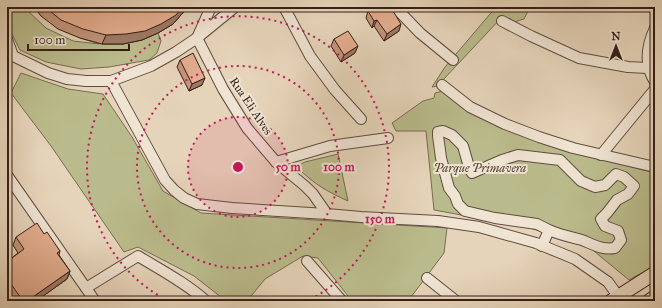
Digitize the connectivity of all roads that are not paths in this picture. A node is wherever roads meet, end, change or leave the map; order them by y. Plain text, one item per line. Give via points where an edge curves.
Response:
1 (211, 7) edge
2 (235, 7) edge
3 (284, 7) edge
4 (395, 7) edge
5 (502, 21) dead end
6 (655, 28) edge
7 (197, 38) junction
8 (7, 39) edge
9 (10, 54) edge
10 (453, 60) dead end
11 (648, 68) junction
12 (111, 81) junction
13 (655, 82) edge
14 (442, 85) dead end
15 (655, 89) edge
16 (361, 119) dead end
17 (388, 138) dead end
18 (601, 155) junction
19 (276, 162) junction
20 (655, 167) edge
21 (7, 175) edge
22 (327, 214) junction
23 (549, 230) junction
24 (542, 246) junction
25 (307, 261) dead end
26 (654, 275) edge
27 (427, 278) dead end
28 (86, 288) junction
29 (655, 297) edge
30 (615, 299) edge
31 (95, 301) edge
32 (206, 301) edge
33 (342, 301) edge
34 (456, 301) edge
35 (649, 301) edge

1 - 7 street
2 - 7 street
3 - 16 street via 310,56
4 - 10 street via 420,33
5 - 11 street via 578,58
6 - 11 street via 647,52
7 - 12 street via 151,66
7 - 19 street, Rua Eli Alves via 223,89 247,128
8 - 9 street
9 - 12 street via 67,79
11 - 13 street
12 - 22 street via 165,180 184,198 204,205
14 - 18 street via 470,107 505,124
15 - 18 street
17 - 19 street via 330,146
18 - 20 street
19 - 22 street, Rua Eli Alves via 313,194
21 - 28 street
22 - 24 street via 438,221 479,227
23 - 23 street via 537,224 465,211 448,188 438,132 444,131 452,135 463,146 472,173 518,155 560,160 581,181 595,187 605,185 616,174 634,186 628,194 617,200 601,219 605,226 618,231 621,240 615,248 607,250
23 - 24 street
24 - 30 street via 575,260 608,282
25 - 33 street
26 - 30 main road
27 - 34 street
28 - 31 street
28 - 32 street via 138,256
29 - 35 main road

